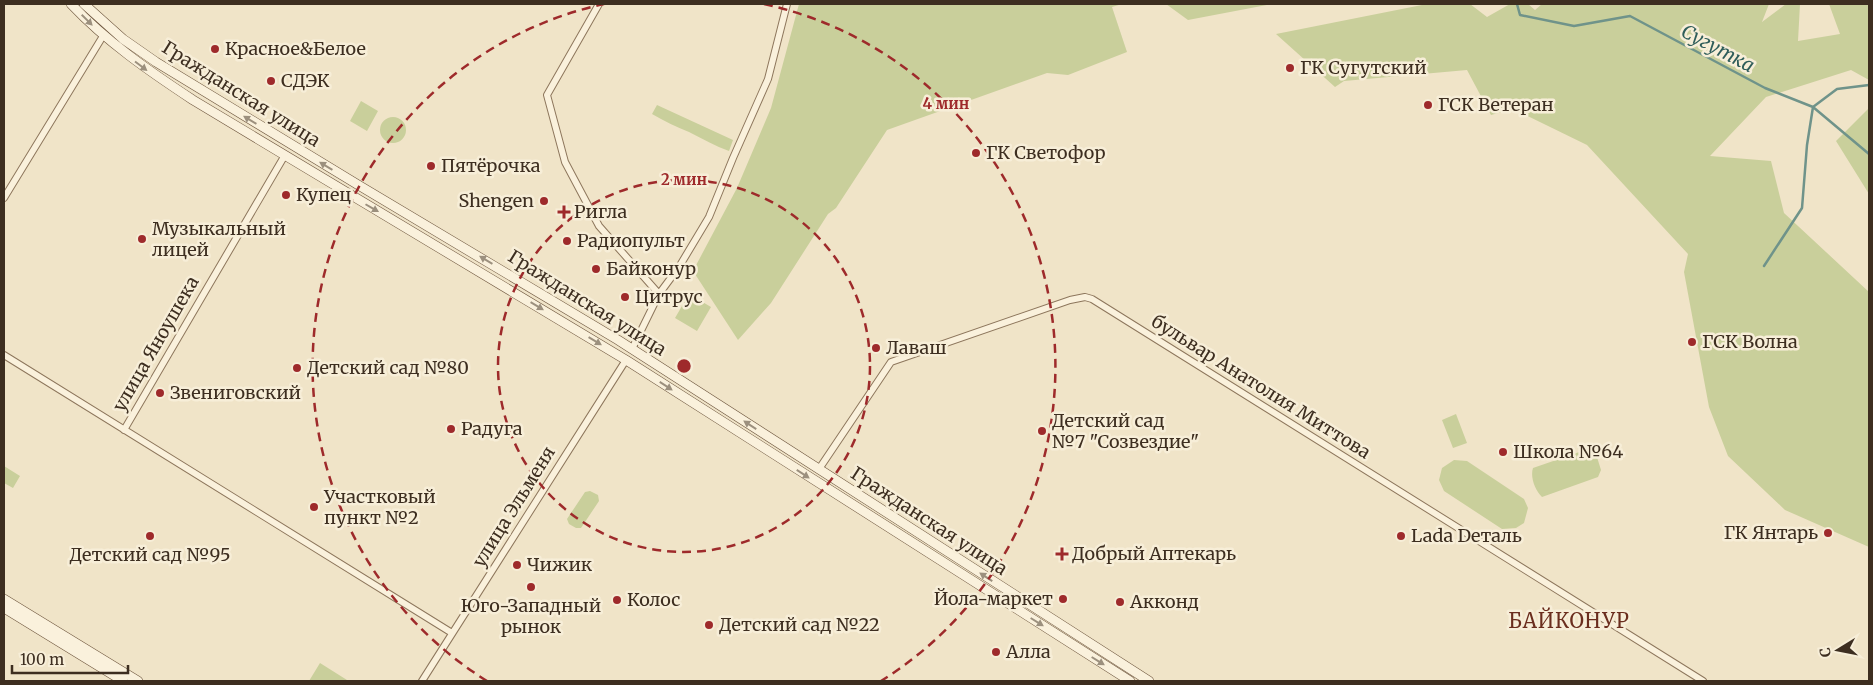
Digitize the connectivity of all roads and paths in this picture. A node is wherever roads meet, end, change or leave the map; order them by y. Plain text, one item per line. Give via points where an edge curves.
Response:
1 (71, 4) edge
2 (84, 4) edge
3 (599, 4) edge
4 (787, 4) edge
5 (108, 27) junction
6 (103, 36) junction
7 (291, 145) junction
8 (285, 155) junction
9 (4, 198) edge
10 (659, 294) junction
11 (632, 349) junction
12 (4, 355) edge
13 (626, 360) junction
14 (124, 430) junction
15 (819, 469) junction
16 (4, 599) edge
17 (4, 608) edge
18 (1072, 631) junction
19 (452, 634) junction
20 (1066, 640) junction
21 (123, 681) edge
22 (138, 681) edge
23 (422, 681) edge
24 (1130, 681) edge
25 (1149, 681) edge
26 (1703, 681) edge

1 -> 6 main road, Гражданская улица
2 - 5 main road, Гражданская улица
3 - 10 street via 546,95 565,162 599,226
4 - 10 street via 768,79 709,217
5 - 6 main road
7 -> 5 main road, Гражданская улица via 156,62
6 -> 8 main road, Гражданская улица via 158,77
6 - 9 street
7 - 8 main road, улица Яноушека
11 -> 7 main road, Гражданская улица
8 -> 13 main road, Гражданская улица
8 - 14 street, улица Яноушека
10 - 11 street
11 - 13 main road, улица Эльменя
15 -> 11 main road, Гражданская улица
12 - 14 street
13 - 19 street, улица Эльменя
13 -> 20 main road, Гражданская улица
14 - 19 street
18 -> 15 main road, Гражданская улица
15 - 26 street, бульвар Анатолия Миттова via 891,362 1085,296
16 - 22 main road
17 - 21 main road
18 - 20 main road
18 - 25 main road, Гражданская улица
19 - 23 street, улица Эльменя
20 -> 24 main road, Гражданская улица

